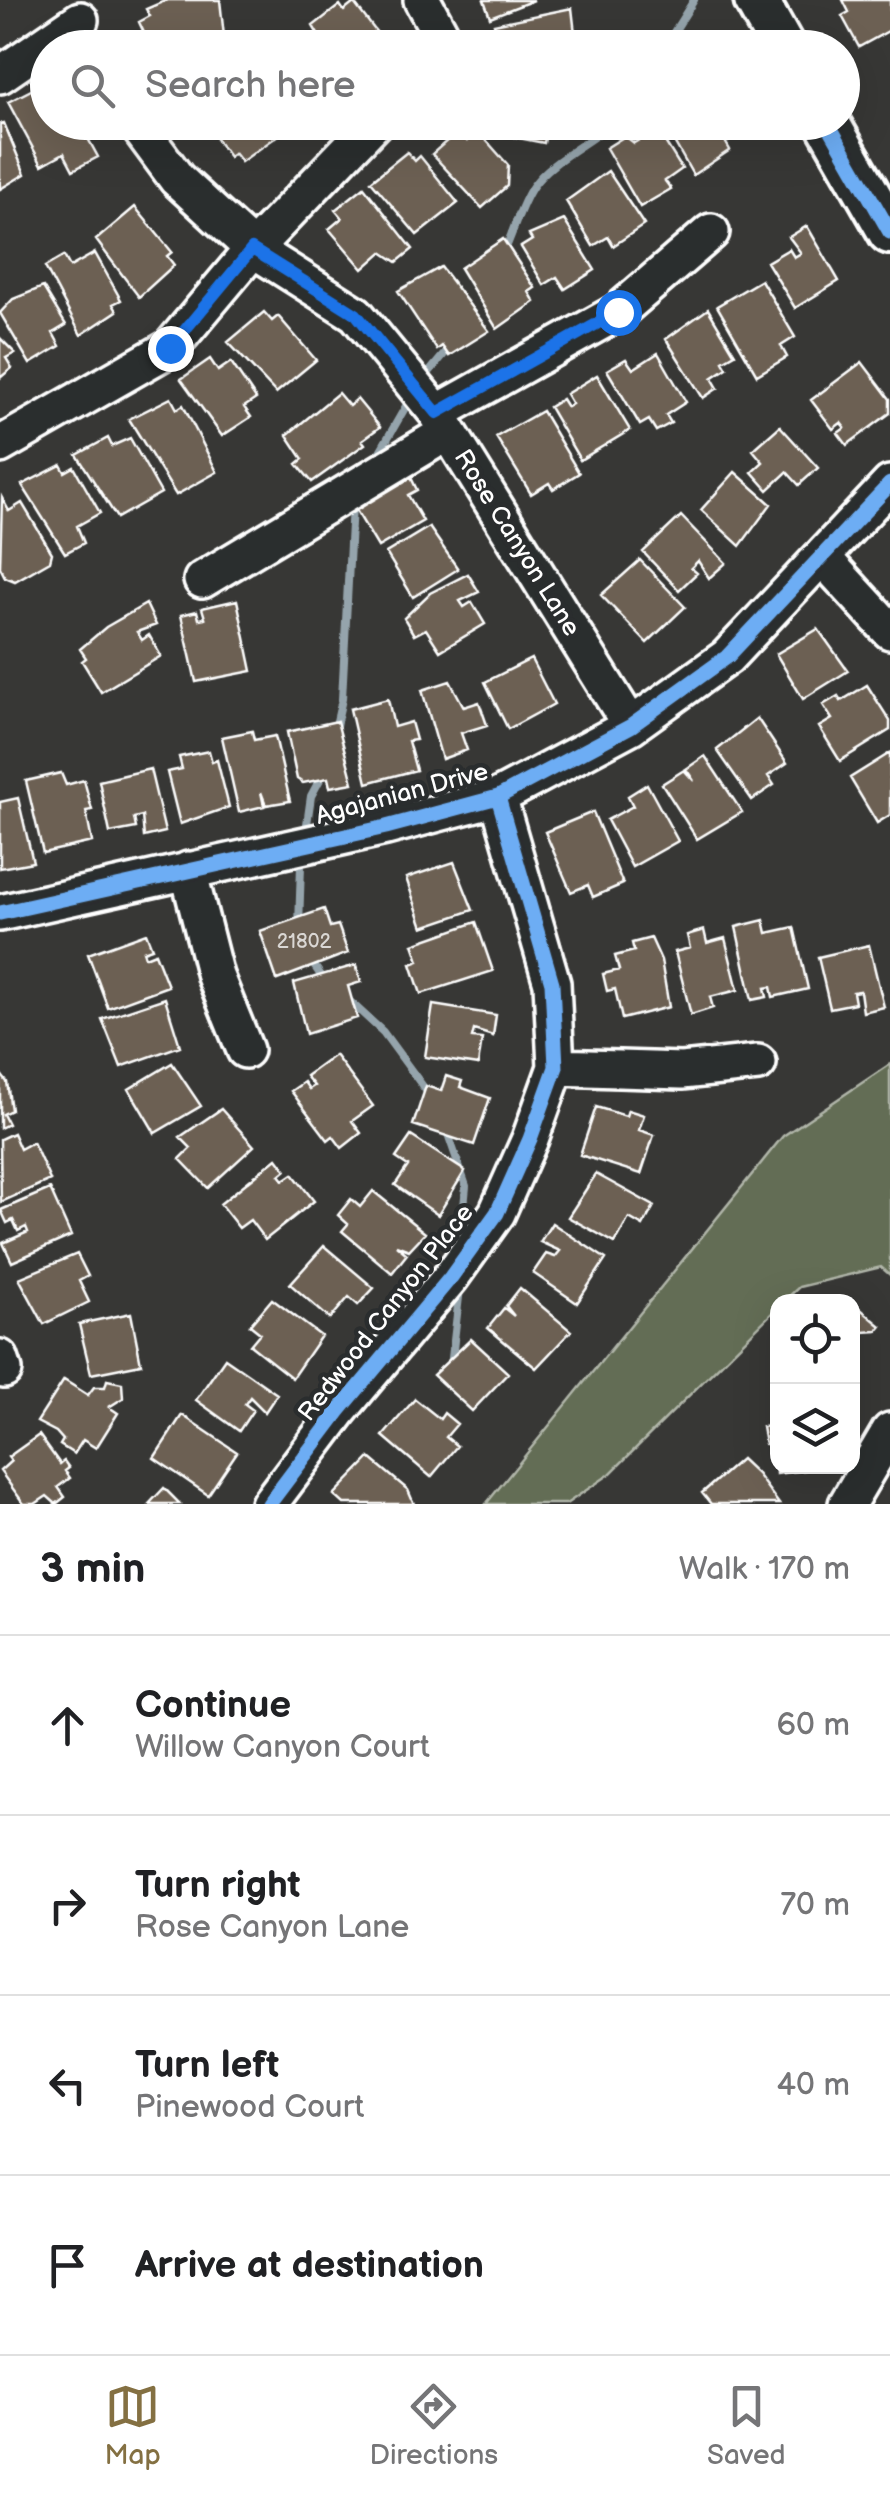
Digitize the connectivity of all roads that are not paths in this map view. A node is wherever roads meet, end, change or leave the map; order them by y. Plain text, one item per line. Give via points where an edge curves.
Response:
1 (422, 0) edge
2 (756, 0) edge
3 (438, 30) edge
4 (773, 30) edge
5 (30, 55) edge
6 (0, 74) edge
7 (148, 140) edge
8 (358, 140) edge
9 (836, 140) edge
10 (711, 232) dead end
11 (890, 232) edge
12 (252, 249) junction
13 (443, 422) junction
14 (0, 445) edge
15 (890, 484) edge
16 (822, 557) junction
17 (202, 580) dead end
18 (890, 631) edge
19 (631, 726) junction
20 (498, 797) junction
21 (188, 870) junction
22 (0, 913) edge
23 (245, 1050) dead end
24 (758, 1063) dead end
25 (556, 1067) junction
26 (890, 1432) edge
27 (270, 1504) edge
28 (847, 1504) edge

1 - 3 street
2 - 4 main road
5 - 6 street
7 - 12 street, Rose Canyon Lane via 177,179
8 - 12 street
9 - 11 main road
10 - 13 street via 618,312
12 - 13 street, Rose Canyon Lane via 356,314
12 - 14 street via 170,348
13 - 17 street
13 - 19 street, Rose Canyon Lane
15 - 16 street, Agajanian Drive
16 - 18 street
16 - 19 street, Agajanian Drive via 727,657
19 - 20 street, Agajanian Drive
20 - 21 street, Agajanian Drive
20 - 25 street, Redwood Canyon Place via 552,983
21 - 22 street, Agajanian Drive
21 - 23 street via 215,976
24 - 25 street via 682,1071
25 - 27 street, Redwood Canyon Place via 496,1212
26 - 28 street

